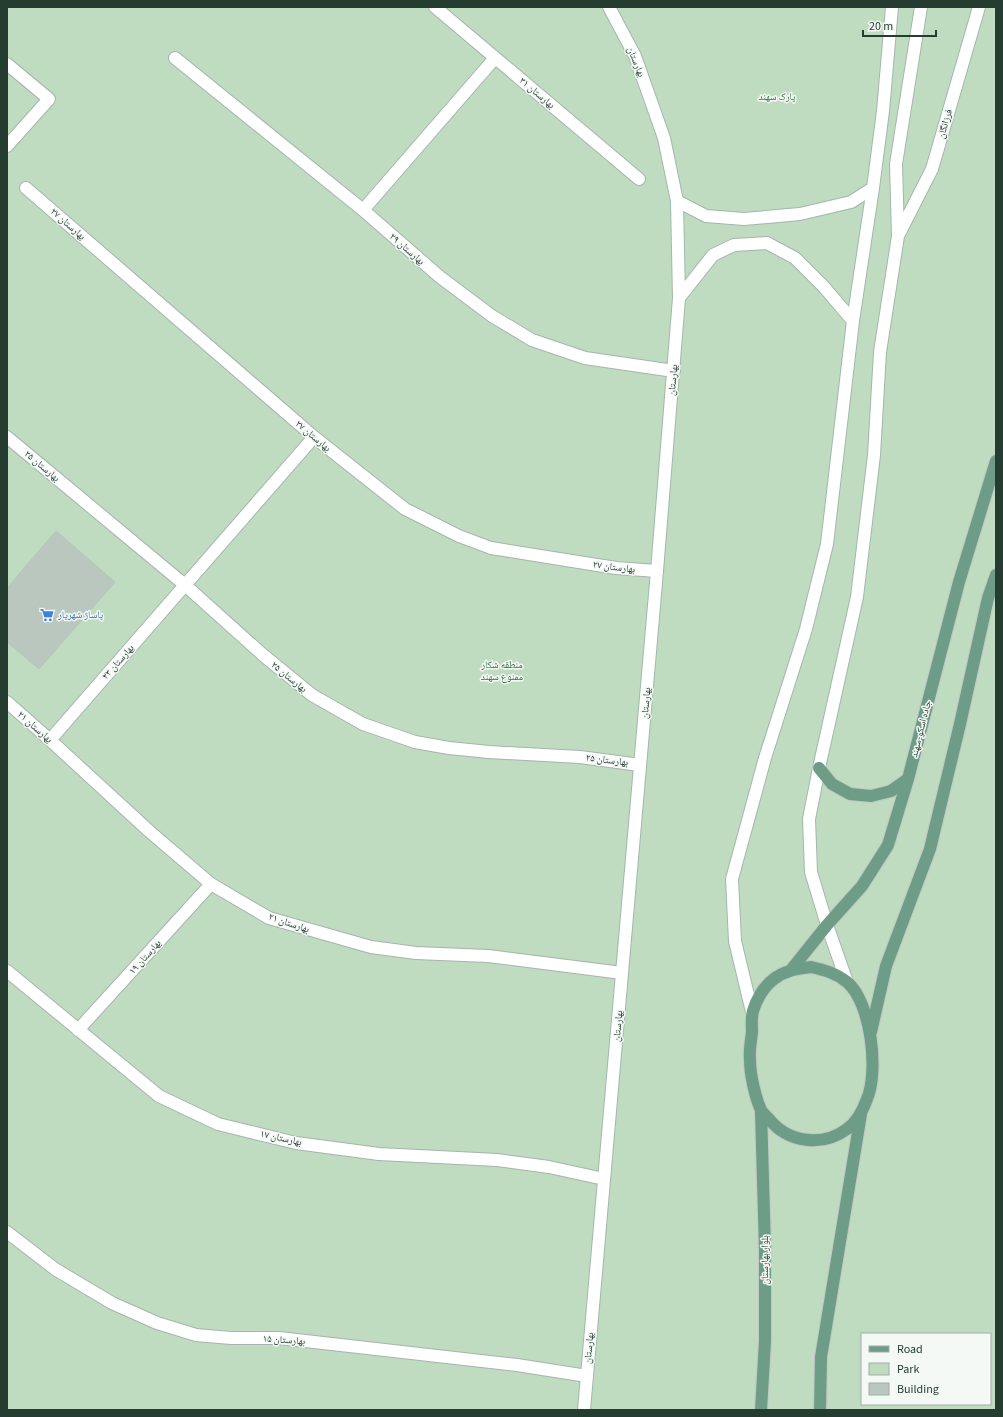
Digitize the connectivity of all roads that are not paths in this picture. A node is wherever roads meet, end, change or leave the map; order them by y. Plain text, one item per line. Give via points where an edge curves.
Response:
1 (435, 7) edge
2 (609, 7) edge
3 (892, 7) edge
4 (921, 7) edge
5 (979, 7) edge
6 (175, 58) dead end
7 (495, 58) junction
8 (7, 64) edge
9 (7, 146) edge
10 (639, 179) dead end
11 (26, 188) dead end
12 (873, 188) junction
13 (677, 202) junction
14 (363, 210) junction
15 (898, 236) junction
16 (679, 298) junction
17 (853, 321) junction
18 (674, 372) junction
19 (7, 437) edge
20 (314, 437) junction
21 (996, 462) edge
22 (657, 571) junction
23 (996, 575) edge
24 (185, 585) junction
25 (7, 702) edge
26 (50, 740) junction
27 (640, 765) junction
28 (818, 768) junction
29 (908, 779) junction
30 (211, 884) junction
31 (827, 925) junction
32 (791, 970) junction
33 (7, 971) edge
34 (622, 973) junction
35 (848, 982) junction
36 (752, 1012) junction
37 (78, 1030) junction
38 (870, 1035) junction
39 (761, 1111) junction
40 (861, 1114) junction
41 (604, 1179) junction
42 (7, 1232) edge
43 (587, 1376) junction
44 (584, 1410) edge
45 (761, 1410) edge
46 (820, 1410) edge

1 - 7 street, بهارستان ۳۱
2 - 13 street, بهارستان via 635,56 664,138
3 - 12 street
4 - 15 street via 896,164
5 - 15 street, فرزانگان via 932,169
6 - 14 street, بهارستان ۲۹
7 - 10 street, بهارستان ۳۱
7 - 14 street
8 - 9 street via 49,99
11 - 20 street, بهارستان ۲۷
12 - 13 street via 851,202 836,206 800,214 744,219 706,216
12 - 17 street
13 - 16 street, بهارستان
14 - 18 street, بهارستان ۲۹ via 440,277 492,316 532,340 585,358
15 - 28 street via 880,352 874,455 857,597
16 - 17 street via 713,255 734,244 767,243 796,258
16 - 18 street, بهارستان
17 - 36 street via 827,544 806,629 765,758 732,879 736,941
18 - 22 street, بهارستان
19 - 24 street, بهارستان ۲۵
20 - 22 street, بهارستان ۲۷ via 405,509 459,536 491,548 616,568
20 - 24 street, بهارستان ۲۳
21 - 29 main road, جاده اسکو-سهند via 959,582
22 - 27 street, بهارستان
23 - 38 main road via 988,598 930,849 886,966
24 - 26 street, بهارستان ۲۳
24 - 27 street, بهارستان ۲۵ via 262,655 312,695 363,724 415,742 449,748 580,757
25 - 26 street, بهارستان ۲۱
26 - 30 street, بهارستان ۲۱
27 - 34 street, بهارستان
28 - 29 main road via 832,784 850,794 871,796 891,791
28 - 31 street via 809,820 811,872
29 - 31 main road, جاده اسکو-سهند via 888,845 862,886
30 - 34 street, بهارستان ۲۱ via 270,918 371,947 416,953 488,956
30 - 37 street, بهارستان ۱۹
31 - 32 main road, جاده اسکو-سهند
31 - 35 street
32 - 35 main road via 811,967 830,971
32 - 36 main road via 774,979 760,994
33 - 37 street, بهارستان ۱۷
34 - 41 street, بهارستان
35 - 38 main road via 859,996
36 - 39 main road via 750,1060
37 - 41 street, بهارستان ۱۷ via 159,1096 218,1124 296,1143 379,1154 497,1160 549,1167
38 - 40 main road via 872,1079
39 - 40 main road via 774,1126 791,1137 810,1141 830,1138 848,1129
39 - 45 main road, بلوار بهارستان via 765,1249 765,1341
40 - 46 main road via 821,1357
41 - 43 street, بهارستان
42 - 43 street, بهارستان ۱۵ via 55,1269 112,1303 157,1323 196,1335 279,1338 517,1365
43 - 44 street, بهارستان

